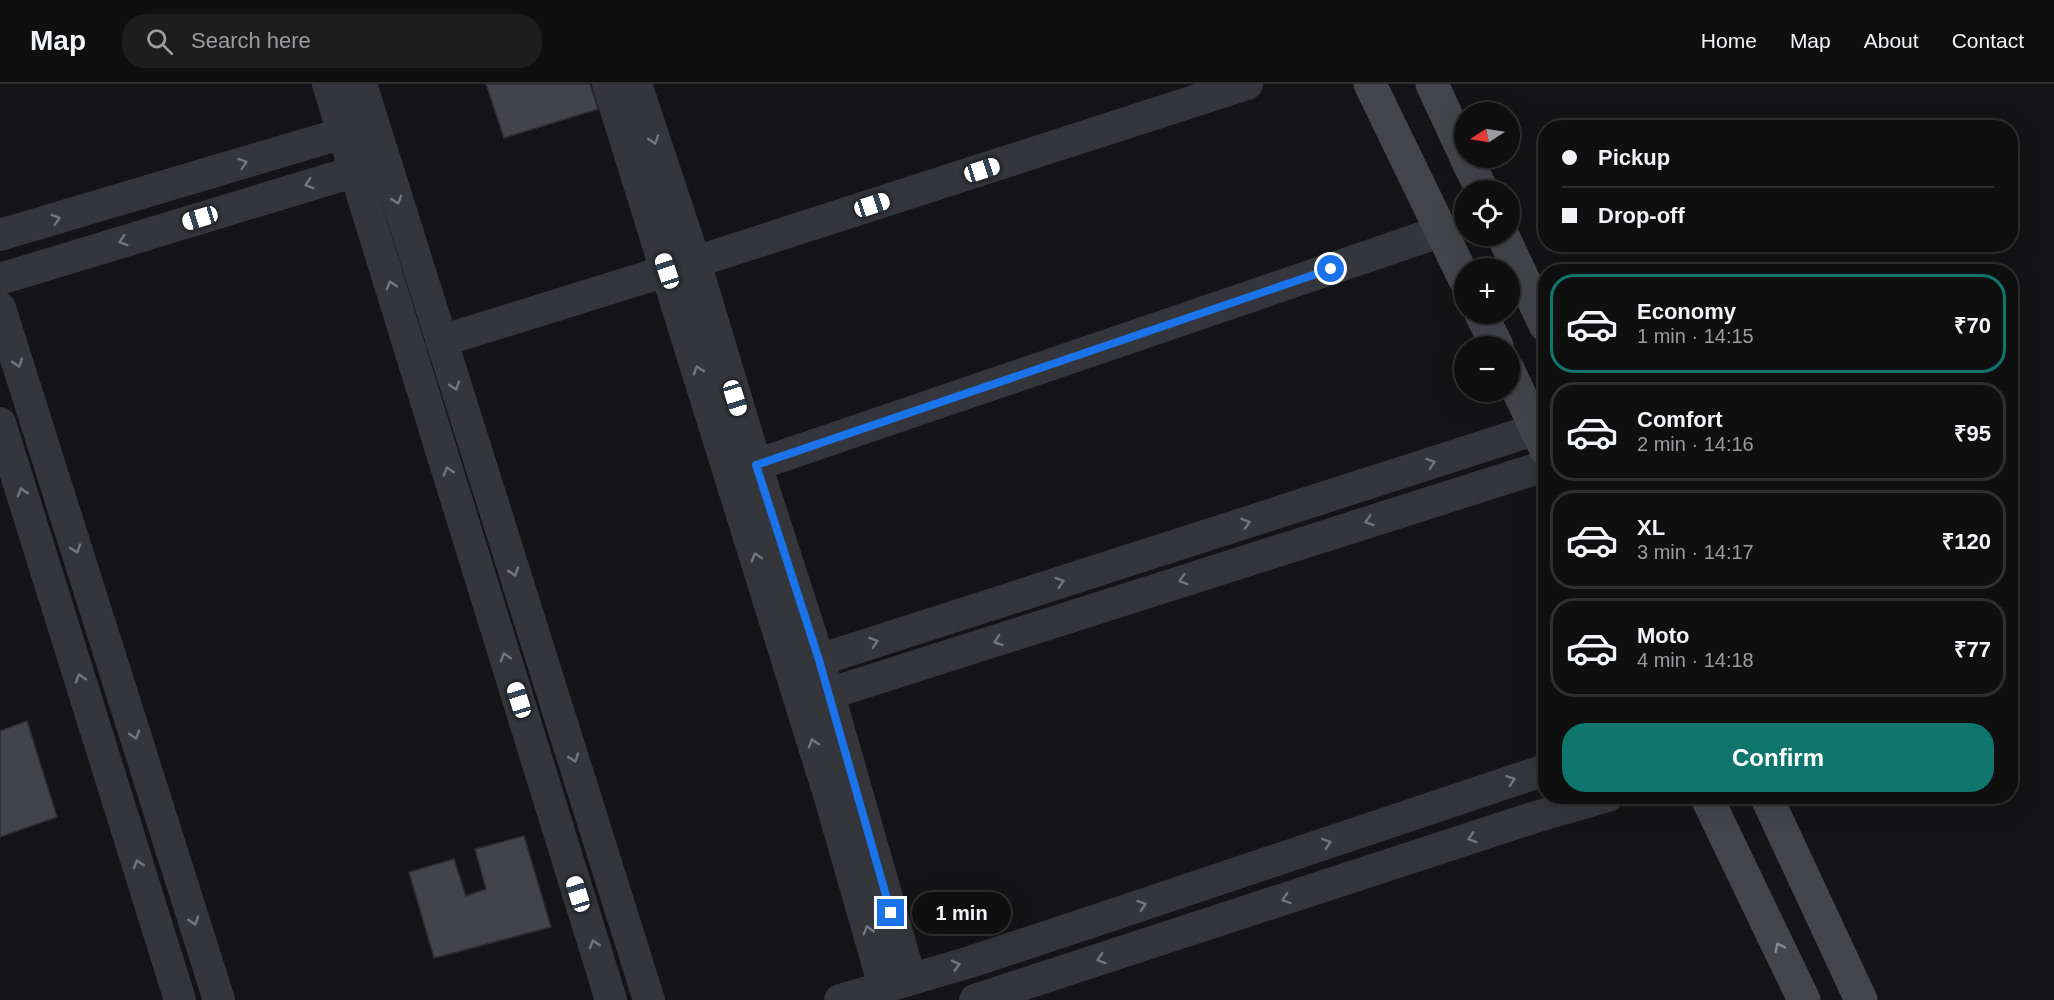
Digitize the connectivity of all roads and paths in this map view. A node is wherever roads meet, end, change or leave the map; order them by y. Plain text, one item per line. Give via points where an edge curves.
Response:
1 (328, 84) edge
2 (361, 84) edge
3 (608, 84) edge
4 (636, 84) edge
5 (1247, 84) edge
6 (1370, 84) edge
7 (1432, 84) edge
8 (374, 124) junction
9 (1454, 131) edge
10 (344, 133) junction
11 (386, 163) junction
12 (356, 170) junction
13 (1442, 231) junction
14 (0, 235) edge
15 (1508, 246) edge
16 (1455, 258) edge
17 (681, 267) junction
18 (0, 279) edge
19 (0, 308) edge
20 (1538, 310) edge
21 (441, 341) junction
22 (1520, 394) edge
23 (0, 423) edge
24 (1538, 432) edge
25 (1538, 439) edge
26 (756, 465) junction
27 (1538, 467) edge
28 (819, 660) junction
29 (828, 694) junction
30 (1538, 772) edge
31 (1580, 804) edge
32 (1710, 804) edge
33 (1770, 804) edge
34 (897, 982) junction
35 (180, 1000) edge
36 (219, 1000) edge
37 (611, 1000) edge
38 (649, 1000) edge
39 (840, 1000) edge
40 (975, 1000) edge
41 (1804, 1000) edge
42 (1861, 1000) edge

1 - 10 street
2 - 8 street
3 - 17 street
4 -> 17 street
5 - 17 street
6 - 13 street
7 - 9 street
8 - 10 street
8 - 11 street
10 - 12 street
14 -> 10 street
11 - 12 street
11 -> 21 street
12 -> 18 street
37 -> 12 street
13 - 16 street
13 - 26 street
15 - 20 street
17 - 21 street
17 - 26 street
34 -> 17 street via 831,801
19 -> 36 street
21 -> 38 street
22 - 24 street
35 -> 23 street
28 -> 25 street
26 - 28 street
27 -> 29 street
28 - 29 street
29 - 34 street
34 -> 30 street via 1106,918
31 -> 40 street
41 -> 32 street
33 - 42 street
34 - 39 street

